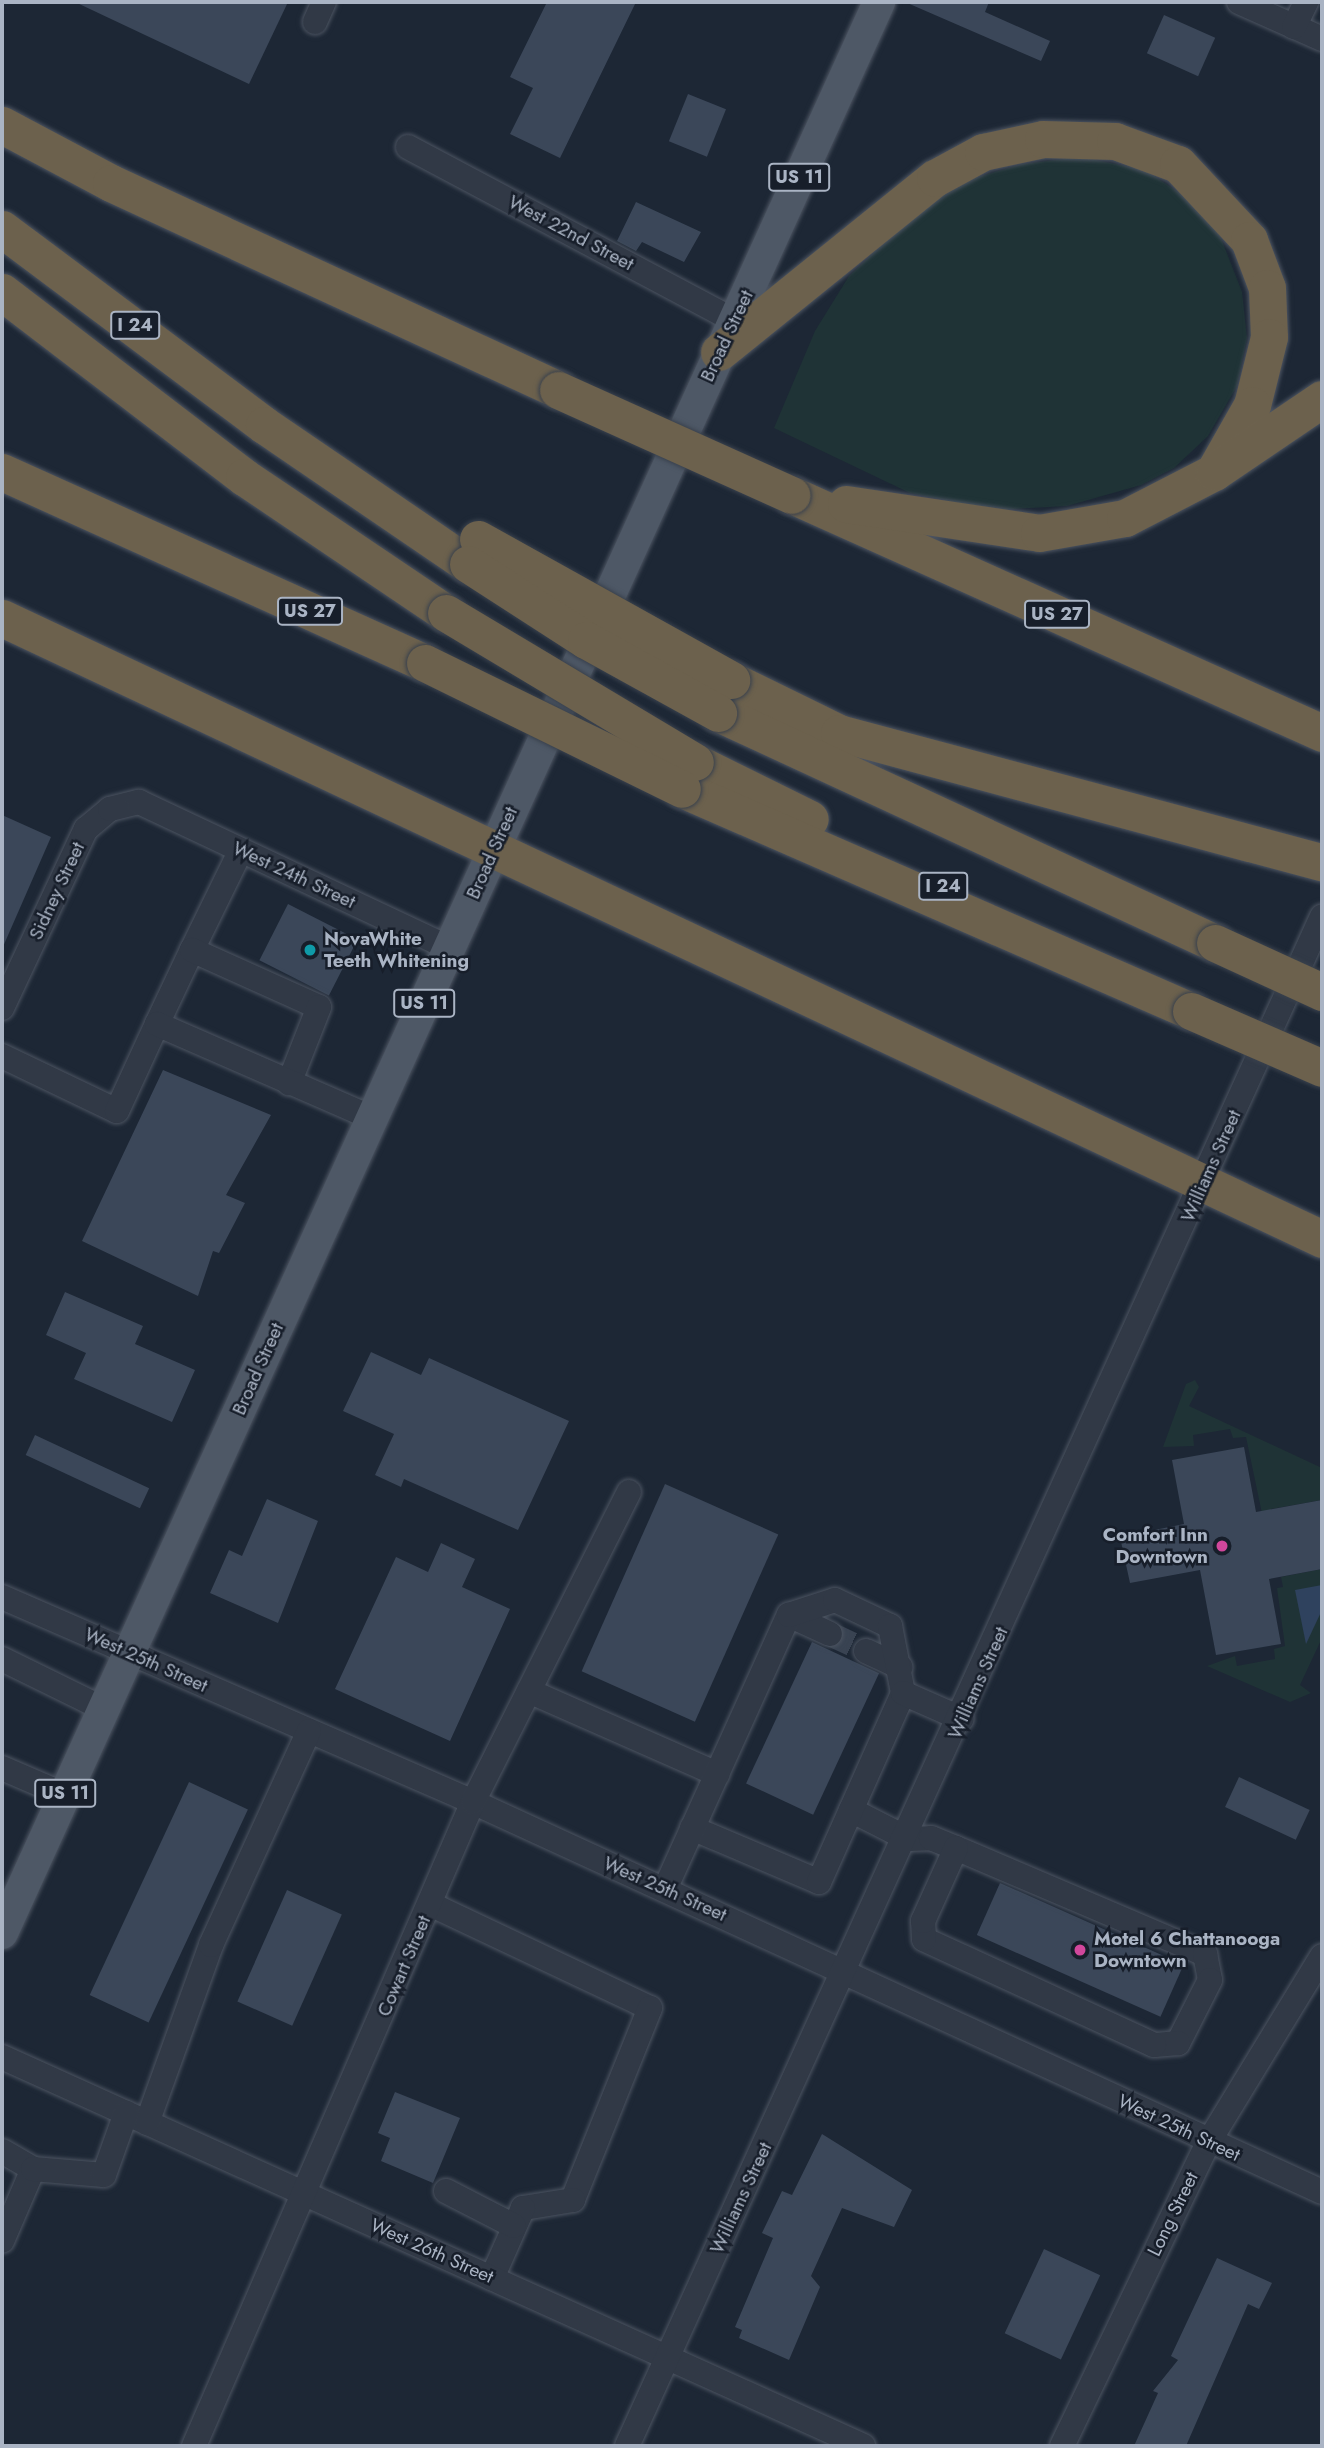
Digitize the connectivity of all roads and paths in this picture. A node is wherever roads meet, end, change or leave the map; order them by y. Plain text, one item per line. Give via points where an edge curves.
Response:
1 (879, 2) edge
2 (1239, 2) edge
3 (1306, 2) edge
4 (1294, 27) junction
5 (1322, 39) edge
6 (5, 127) edge
7 (408, 146) dead end
8 (2, 229) edge
9 (2, 292) edge
10 (734, 320) junction
11 (719, 352) junction
12 (1322, 399) edge
13 (2, 472) edge
14 (1214, 472) junction
15 (792, 495) junction
16 (2, 618) edge
17 (724, 697) junction
18 (1322, 733) edge
19 (689, 776) junction
20 (139, 802) joint
21 (495, 848) junction
22 (241, 850) junction
23 (1322, 862) edge
24 (1322, 917) edge
25 (449, 948) junction
26 (192, 950) junction
27 (1322, 992) edge
28 (2, 1008) edge
29 (157, 1024) junction
30 (2, 1056) edge
31 (1322, 1068) edge
32 (289, 1083) junction
33 (372, 1118) junction
34 (1203, 1187) junction
35 (1322, 1238) edge
36 (629, 1492) dead end
37 (2, 1597) edge
38 (789, 1615) junction
39 (830, 1634) tunnel mouth
40 (866, 1651) tunnel mouth
41 (129, 1654) junction
42 (2, 1659) edge
43 (901, 1667) junction
44 (529, 1691) junction
45 (903, 1693) junction
46 (104, 1709) junction
47 (962, 1719) junction
48 (309, 1731) junction
49 (2, 1768) edge
50 (717, 1774) junction
51 (65, 1795) junction
52 (473, 1802) junction
53 (850, 1811) junction
54 (692, 1828) junction
55 (908, 1839) junction
56 (956, 1848) junction
57 (665, 1889) junction
58 (430, 1904) junction
59 (2, 1933) edge
60 (1322, 1955) edge
61 (847, 1971) junction
62 (2, 2057) edge
63 (136, 2118) junction
64 (1208, 2143) junction
65 (2, 2151) edge
66 (33, 2169) junction
67 (446, 2191) dead end
68 (1322, 2192) edge
69 (306, 2194) junction
70 (514, 2226) junction
71 (2, 2241) edge
72 (492, 2278) junction
73 (667, 2358) junction
74 (194, 2446) edge
75 (627, 2446) edge
76 (863, 2446) edge
77 (1062, 2446) edge

1 - 10 main road, Broad Street / US 11
2 - 4 street
3 - 4 street
4 - 5 street
6 - 15 highway, US 27, bridge via 170,211
7 - 10 street, West 22nd Street
8 - 17 highway, I 24, bridge via 473,552 586,640
9 - 19 highway, I 24, bridge via 244,477
10 - 11 main road, Broad Street / US 11
11 - 14 highway via 935,178 983,152 1043,139 1115,141 1178,164 1249,240 1266,288 1269,337 1252,405
11 - 21 main road, Broad Street / US 11
12 - 14 highway
13 - 19 highway, US 27, bridge
14 - 15 highway via 1125,518 1039,533
15 - 18 highway, US 27
16 - 21 highway
17 - 23 highway via 839,733
17 - 27 highway, I 24, bridge
19 - 31 highway, US 27, bridge
20 - 22 street, West 24th Street
20 - 28 street, Sidney Street via 110,809 86,829
21 - 25 main road, Broad Street / US 11
21 - 34 highway
22 - 25 street, West 24th Street
22 - 26 street
24 - 34 street, Williams Street
25 - 33 main road, Broad Street / US 11
26 - 29 street
26 - 32 street via 319,1007
29 - 30 street via 117,1111
29 - 32 street
32 - 33 street
33 - 41 main road, Broad Street / US 11
34 - 35 highway
34 - 47 street, Williams Street
36 - 44 street, Cowart Street
37 - 41 street, West 25th Street
38 - 39 street
38 - 43 street via 835,1600 890,1626
38 - 50 street
40 - 43 street
41 - 46 main road, Broad Street / US 11
41 - 48 street, West 25th Street
42 - 46 street
43 - 45 street
44 - 50 street
44 - 52 street, Cowart Street
45 - 47 street
45 - 53 street
46 - 51 main road, Broad Street / US 11
47 - 55 street, Williams Street
48 - 52 street, West 25th Street
48 - 63 street
49 - 51 street
50 - 54 street
51 - 59 main road, Broad Street / US 11
52 - 57 street, West 25th Street
52 - 58 street, Cowart Street
53 - 54 street via 818,1882
53 - 55 street
54 - 57 street
55 - 56 street via 931,1838
55 - 61 street, Williams Street
56 - 56 street via 923,1921 923,1939 1154,2045 1178,2043 1210,1980 1205,1954
57 - 61 street, West 25th Street
58 - 69 street, Cowart Street
58 - 70 street via 650,2008 573,2200 523,2208
60 - 64 street, Long Street
61 - 64 street, West 25th Street
61 - 73 street, Williams Street
62 - 63 street, West 26th Street
63 - 66 street via 104,2175
63 - 69 street, West 26th Street
64 - 68 street, West 25th Street
64 - 77 street, Long Street
65 - 66 street
66 - 71 street
67 - 70 street
69 - 72 street, West 26th Street
69 - 74 street, Cowart Street
70 - 72 street
72 - 73 street, West 26th Street
73 - 75 street, Williams Street
73 - 76 street, West 26th Street

